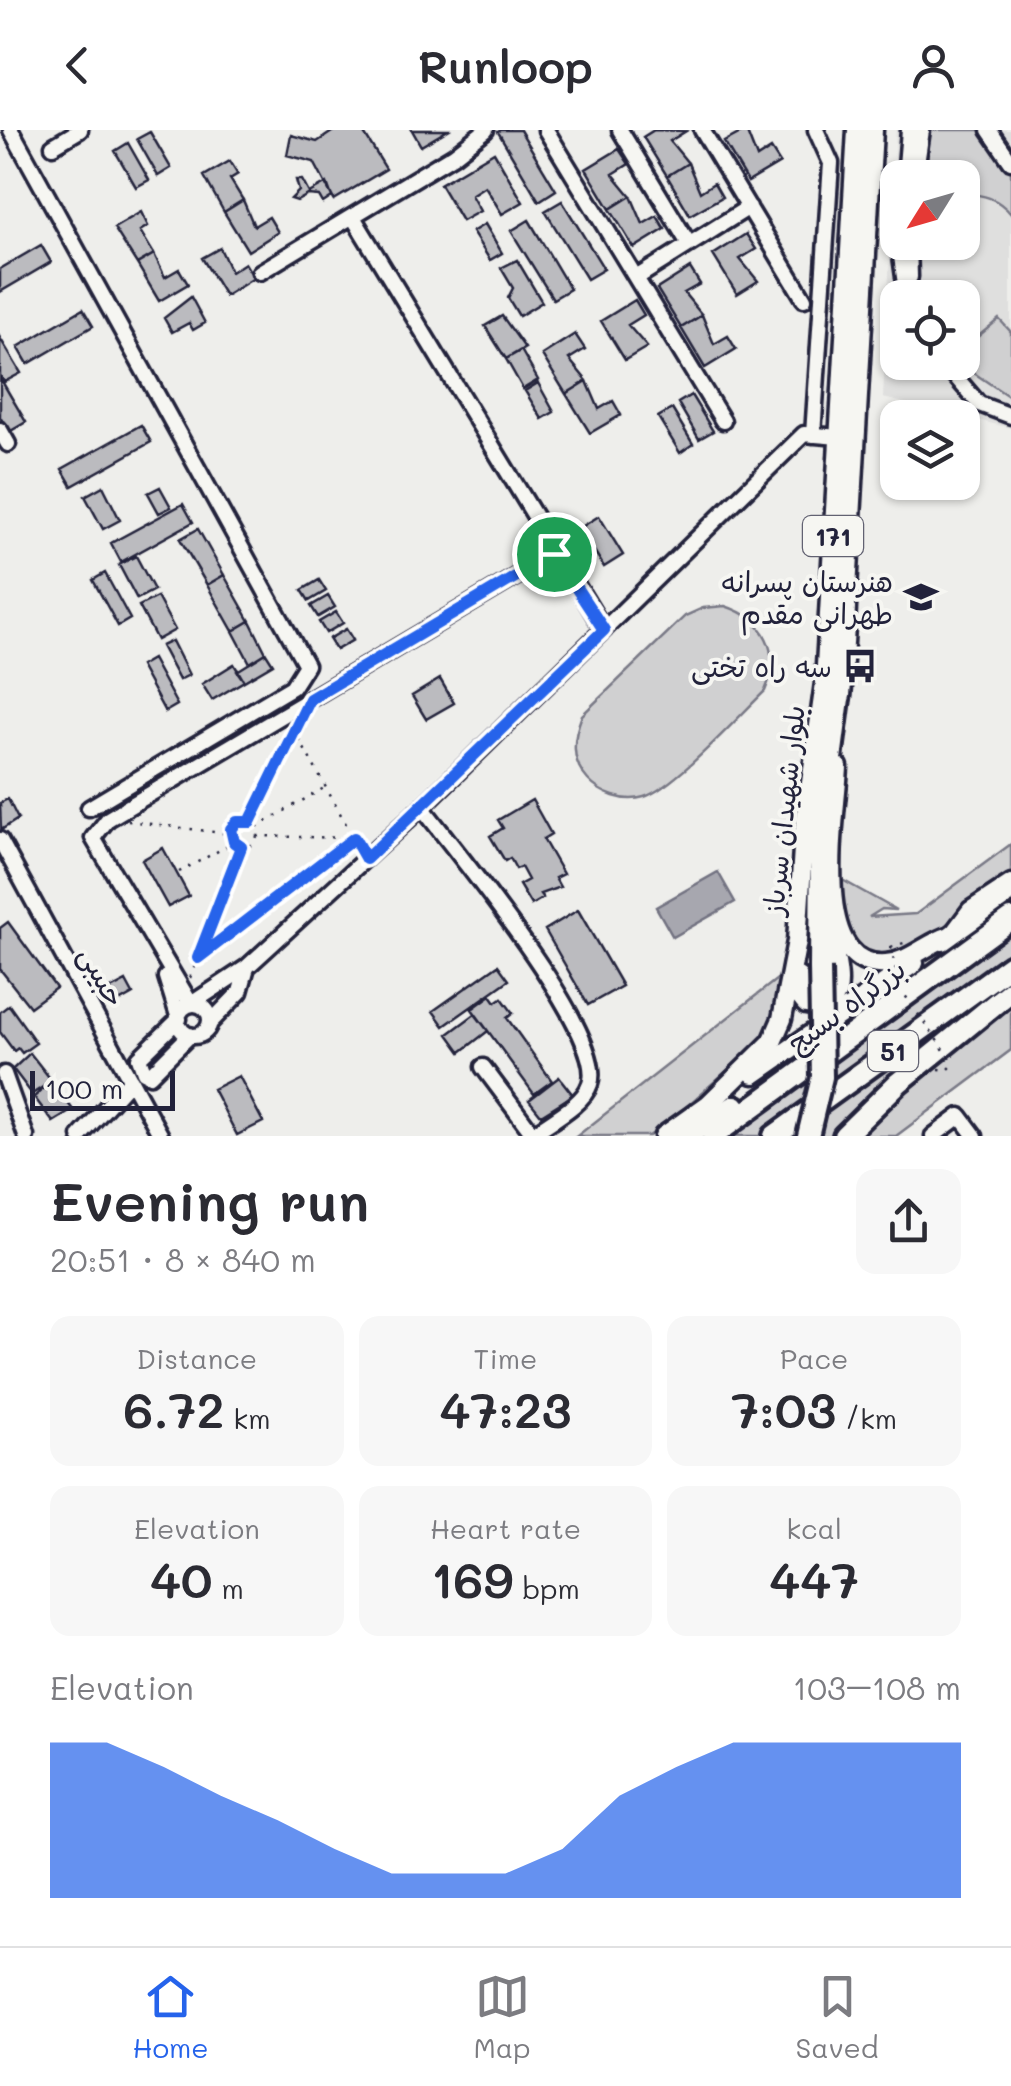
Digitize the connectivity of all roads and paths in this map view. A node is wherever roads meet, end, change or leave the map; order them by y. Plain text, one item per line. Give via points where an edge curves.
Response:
1 (11, 130) edge
2 (80, 130) edge
3 (546, 130) edge
4 (620, 130) edge
5 (702, 130) edge
6 (816, 130) edge
7 (856, 130) edge
8 (873, 130) edge
9 (909, 130) edge
10 (922, 130) edge
11 (988, 130) edge
12 (477, 133) edge
13 (53, 146) dead end
14 (906, 160) edge
15 (918, 160) edge
16 (1011, 162) edge
17 (749, 207) junction
18 (353, 218) junction
19 (689, 244) junction
20 (260, 272) dead end
21 (636, 278) junction
22 (804, 299) dead end
23 (958, 380) edge
24 (1011, 416) edge
25 (723, 421) dead end
26 (812, 435) junction
27 (839, 437) junction
28 (554, 554) junction
29 (604, 630) junction
30 (842, 683) junction
31 (310, 699) junction
32 (294, 730) junction
33 (326, 787) junction
34 (422, 807) junction
35 (89, 808) dead end
36 (108, 819) junction
37 (250, 822) junction
38 (256, 828) junction
39 (230, 834) junction
40 (257, 836) junction
41 (354, 838) junction
42 (0, 840) edge
43 (234, 842) junction
44 (241, 847) junction
45 (366, 859) junction
46 (180, 872) dead end
47 (1011, 882) edge
48 (1011, 892) edge
49 (1011, 919) edge
50 (833, 920) junction
51 (950, 936) junction
52 (797, 941) junction
53 (906, 943) dead end
54 (198, 958) junction
55 (160, 959) junction
56 (1011, 965) edge
57 (247, 967) junction
58 (1011, 990) edge
59 (187, 999) junction
60 (1011, 1001) edge
61 (179, 1019) junction
62 (210, 1023) junction
63 (190, 1035) junction
64 (958, 1036) junction
65 (812, 1064) junction
66 (483, 1066) dead end
67 (940, 1070) dead end
68 (4, 1074) dead end
69 (131, 1080) junction
70 (708, 1105) junction
71 (26, 1136) edge
72 (80, 1136) edge
73 (162, 1136) edge
74 (664, 1136) edge
75 (686, 1136) edge
76 (714, 1136) edge
77 (774, 1136) edge
78 (808, 1136) edge
79 (844, 1136) edge
80 (934, 1136) edge
81 (975, 1136) edge

1 - 35 street via 306,664 292,687
2 - 13 street
3 - 21 street
4 - 19 street
5 - 17 street
6 - 26 street via 831,163
7 - 27 main road, بلوار شهیدان سرباز / 171
8 - 30 main road, بلوار شهیدان سرباز / 171
9 - 14 street
10 - 15 street
11 - 16 street
12 - 18 street
17 - 19 street
17 - 22 street
18 - 20 street
18 - 28 street
19 - 21 street
21 - 25 street
23 - 24 street via 979,404
26 - 27 street
26 - 29 street via 804,434
27 - 52 main road, بلوار شهیدان سرباز / 171 via 825,683
28 - 29 street
28 - 31 street
29 - 34 street
30 - 50 main road, بلوار شهیدان سرباز / 171
30 - 78 highway, bridge via 821,836 822,1077
31 - 32 path
31 - 36 street
32 - 33 path
32 - 37 path
33 - 38 path
33 - 41 path
34 - 45 street
34 - 66 street via 510,917 580,1034 592,1072 586,1092 534,1134
36 - 39 path
36 - 55 street via 93,838
37 - 38 path
37 - 39 path via 237,822
38 - 40 path
39 - 43 path
40 - 41 path
40 - 44 path
41 - 45 path
41 - 54 path
42 - 69 street, حبیبی
43 - 44 path
43 - 46 path
44 - 54 path
45 - 57 street
47 - 51 street via 970,909
48 - 51 main road
49 - 65 highway, بزرگراه بسیج / 51
50 - 51 main road via 852,953 878,964 905,960
50 - 52 main road, بلوار شهیدان سرباز via 840,989 825,1005 806,1004 798,994
51 - 70 main road
52 - 70 main road, بلوار شهیدان سرباز / 171 via 772,1042
53 - 67 path, bridge via 891,947 899,987 954,1064
54 - 59 path
55 - 59 street
55 - 61 street
56 - 77 highway, 51
57 - 59 street
57 - 62 street via 240,992
58 - 64 highway
59 - 61 street
59 - 62 street via 205,1008
60 - 64 highway
61 - 63 street
61 - 63 street via 139,1058 144,1072 150,1075
62 - 63 street
64 - 79 highway
65 - 75 highway
65 - 76 highway, بزرگراه بسیج / 51
68 - 71 street
69 - 72 street
69 - 73 street, حبیبی
70 - 74 main road
80 - 81 street via 960,1116

